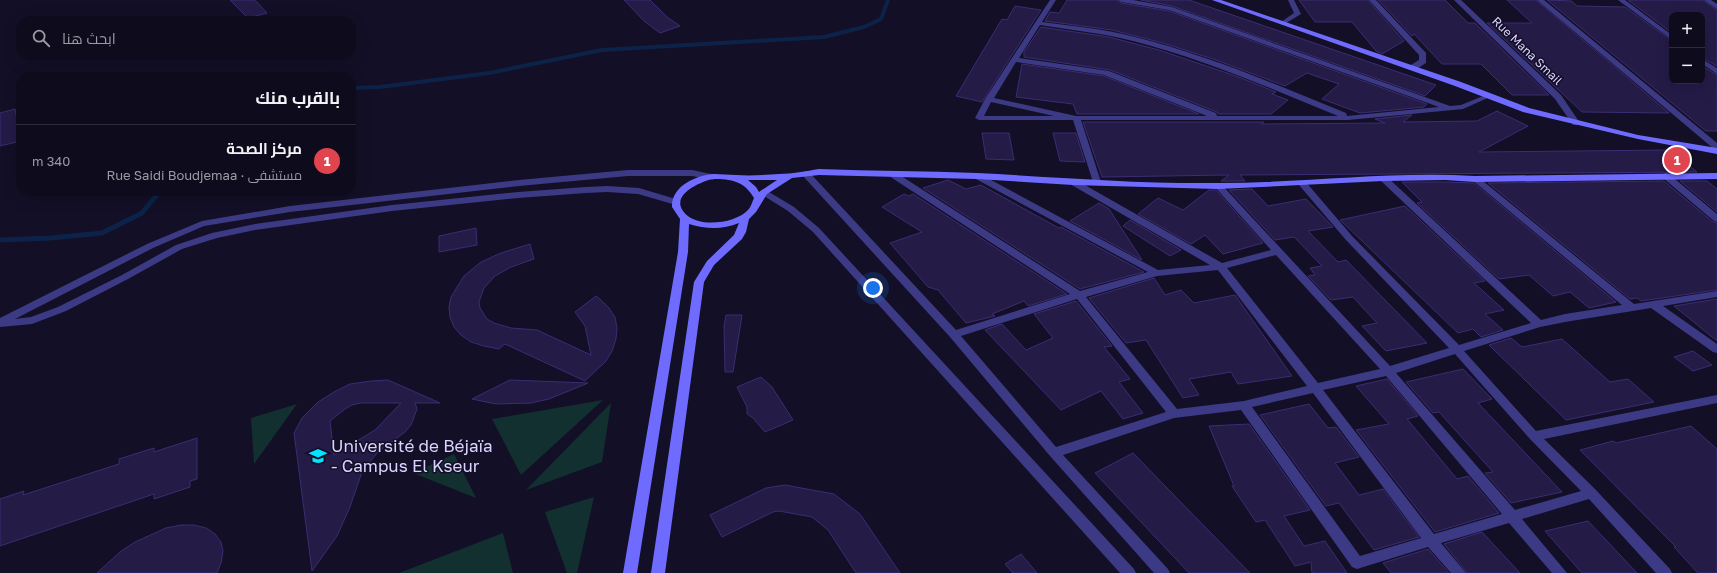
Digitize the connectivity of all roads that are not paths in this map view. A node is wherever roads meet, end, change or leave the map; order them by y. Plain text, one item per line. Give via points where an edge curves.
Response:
1 (1053, 0) edge
2 (1121, 0) edge
3 (1215, 0) edge
4 (1291, 0) edge
5 (1372, 0) edge
6 (1457, 0) edge
7 (1540, 0) edge
8 (1621, 0) edge
9 (1707, 0) edge
10 (1717, 7) edge
11 (1038, 23) junction
12 (1283, 23) junction
13 (1669, 36) edge
14 (1016, 60) junction
15 (1705, 63) edge
16 (1412, 68) junction
17 (1717, 72) edge
18 (1488, 96) junction
19 (990, 99) junction
20 (1450, 109) junction
21 (1076, 118) junction
22 (1219, 118) junction
23 (1348, 118) junction
24 (1576, 124) junction
25 (1717, 147) edge
26 (1717, 151) edge
27 (892, 174) junction
28 (801, 175) junction
29 (977, 176) junction
30 (1666, 176) junction
31 (1717, 176) edge
32 (712, 177) junction
33 (735, 178) junction
34 (1383, 178) junction
35 (1475, 179) junction
36 (1073, 182) junction
37 (1097, 182) junction
38 (1302, 183) junction
39 (1218, 186) junction
40 (761, 195) junction
41 (676, 202) junction
42 (1712, 211) edge
43 (685, 218) junction
44 (744, 218) junction
45 (1717, 219) edge
46 (1277, 251) junction
47 (1221, 267) junction
48 (1157, 273) junction
49 (1717, 294) edge
50 (1079, 295) junction
51 (1653, 304) junction
52 (1631, 308) junction
53 (0, 323) edge
54 (1539, 324) junction
55 (954, 334) junction
56 (1717, 349) edge
57 (1457, 350) junction
58 (1388, 371) junction
59 (1316, 389) junction
60 (1717, 399) edge
61 (1244, 405) junction
62 (1174, 414) junction
63 (1534, 436) junction
64 (1054, 453) junction
65 (1591, 493) junction
66 (1512, 517) junction
67 (1431, 541) junction
68 (630, 573) edge
69 (658, 573) edge
70 (1129, 573) edge
71 (1163, 573) edge
72 (1459, 573) edge
73 (1560, 573) edge
74 (1665, 573) edge

1 - 11 street
2 - 20 street via 1170,8
3 - 12 street
4 - 12 street via 1298,14
5 - 16 street via 1423,55 1424,61
6 - 24 street, Rue Mana Smail via 1558,96
7 - 25 street
8 - 13 street
9 - 10 street
11 - 14 street
11 - 23 street via 1132,38 1165,48 1252,77
12 - 16 street
14 - 19 street
14 - 22 street via 1106,74
15 - 17 street
16 - 18 street
18 - 20 street via 1463,107
18 - 24 street
19 - 21 street
19 - 21 street via 979,118
20 - 23 street
21 - 22 street
21 - 37 street
22 - 23 street
24 - 26 street
27 - 28 street via 819,172
27 - 29 street
27 - 50 street
28 - 33 street
28 - 40 street via 773,186
28 - 55 street
29 - 36 street
29 - 48 street
30 - 31 street
30 - 35 street
30 - 42 street
32 - 33 street
32 - 41 street via 702,179 684,189
32 - 53 street via 692,173 628,172 290,208 202,224 150,246
33 - 40 street via 751,186
34 - 35 street
34 - 38 street
34 - 54 street
35 - 52 street
36 - 37 street
36 - 47 street
37 - 39 street
38 - 39 street
38 - 57 street via 1350,238
39 - 46 street
40 - 44 street via 752,212
40 - 70 street via 791,208 816,230
41 - 43 street via 677,209
41 - 53 street via 639,192 586,190 392,208 255,227 215,235 179,247 62,309 32,320
42 - 45 street
43 - 44 street via 702,225 713,226
43 - 68 street via 683,252
44 - 69 street via 740,235 708,266 699,282
46 - 47 street
46 - 58 street
47 - 48 street
47 - 59 street
48 - 50 street
49 - 51 street
50 - 55 street
50 - 62 street
51 - 52 street
51 - 56 street
52 - 54 street
54 - 57 street
55 - 64 street
57 - 58 street
57 - 63 street
58 - 59 street
58 - 66 street
59 - 61 street
59 - 67 street
60 - 63 street
61 - 62 street
61 - 67 street via 1358,563
62 - 64 street
63 - 65 street
64 - 71 street
65 - 66 street
65 - 74 street
66 - 67 street
66 - 73 street
67 - 72 street

